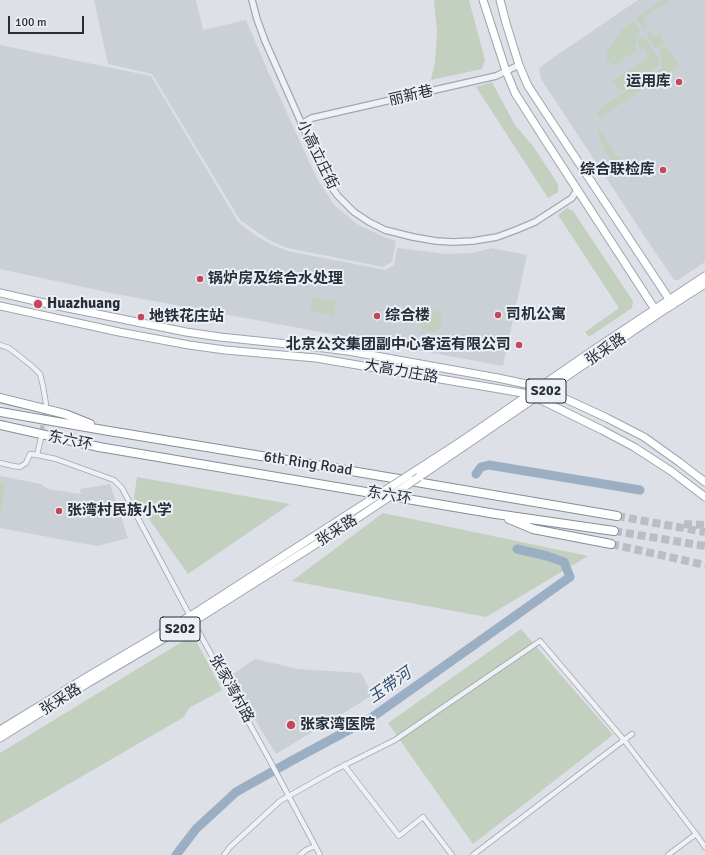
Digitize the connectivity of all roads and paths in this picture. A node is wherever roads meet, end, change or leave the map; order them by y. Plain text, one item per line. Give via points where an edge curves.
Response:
1 (252, 0) edge
2 (483, 0) edge
3 (500, 0) edge
4 (519, 65) junction
5 (506, 71) junction
6 (301, 124) junction
7 (577, 190) junction
8 (705, 276) edge
9 (705, 284) edge
10 (0, 293) edge
11 (671, 302) junction
12 (0, 306) edge
13 (657, 312) junction
14 (0, 345) edge
15 (498, 378) junction
16 (540, 387) junction
17 (497, 390) junction
18 (547, 390) junction
19 (533, 396) junction
20 (0, 398) edge
21 (46, 404) tunnel mouth
22 (0, 412) edge
23 (0, 426) edge
24 (103, 430) junction
25 (40, 438) tunnel mouth
26 (37, 455) junction
27 (0, 463) edge
28 (705, 482) edge
29 (705, 497) edge
30 (496, 514) junction
31 (617, 516) tunnel mouth
32 (614, 531) tunnel mouth
33 (611, 544) tunnel mouth
34 (192, 619) junction
35 (0, 730) edge
36 (632, 734) dead end
37 (0, 738) edge
38 (624, 740) junction
39 (344, 765) junction
40 (289, 796) junction
41 (696, 834) junction
42 (315, 846) junction
43 (705, 847) edge
44 (224, 855) edge
45 (300, 855) edge
46 (320, 855) edge
47 (452, 855) edge
48 (474, 855) edge
49 (668, 855) edge

1 - 6 street, 小高立庄街 via 265,41
2 - 5 main road
3 - 4 main road
4 - 5 street, 丽新巷
4 - 11 main road via 528,86
5 - 6 street, 丽新巷 via 493,77 312,118
5 - 7 main road via 515,93
6 - 7 street, 小高立庄街 via 327,181 338,196 369,222 385,230 413,237 453,242 497,237 535,222 572,198
7 - 13 main road
8 - 11 main road, 张采路 / S202
9 - 11 main road, 张采路 / S202
10 - 15 main road, 大高力庄路 via 186,332 316,346
11 - 13 main road, 张采路 / S202
12 - 17 main road, 大高力庄路 via 189,345 316,358
13 - 16 main road, 张采路 / S202 via 595,349
13 - 18 main road, 张采路 / S202
14 - 21 street via 9,348 40,374
15 - 16 main road, 大高力庄路
15 - 17 main road via 502,386
16 - 18 main road, 大高力庄路
16 - 19 main road, 张采路 / S202
17 - 19 main road, 大高力庄路
18 - 19 main road, 张采路 / S202
18 - 28 main road, 大高力庄路 via 644,437
19 - 29 main road, 大高力庄路 via 634,447
19 - 34 main road, 张采路 / S202, bridge via 350,513
19 - 34 main road, 张采路 / S202, bridge via 359,517
20 - 24 highway via 66,414
22 - 24 highway, 6th Ring Road
23 - 30 highway, 东六环 via 99,447
24 - 31 highway, 6th Ring Road
25 - 26 street
26 - 27 street via 30,454 26,463 20,467
26 - 34 street, 张家湾村路 via 56,459 114,480 122,488
30 - 32 highway, 东六环
30 - 33 highway via 534,528
34 - 35 main road, 张采路 / S202 via 85,678
34 - 37 main road, 张采路 / S202
34 - 40 street, 张家湾村路
36 - 38 street
38 - 39 street via 540,641 395,740
38 - 41 street
38 - 48 street
39 - 40 street
39 - 47 street via 399,836 422,817
40 - 42 street, 张家湾村路
40 - 44 street via 280,801
41 - 43 street
41 - 49 street
42 - 45 street
42 - 46 street, 张家湾村路

